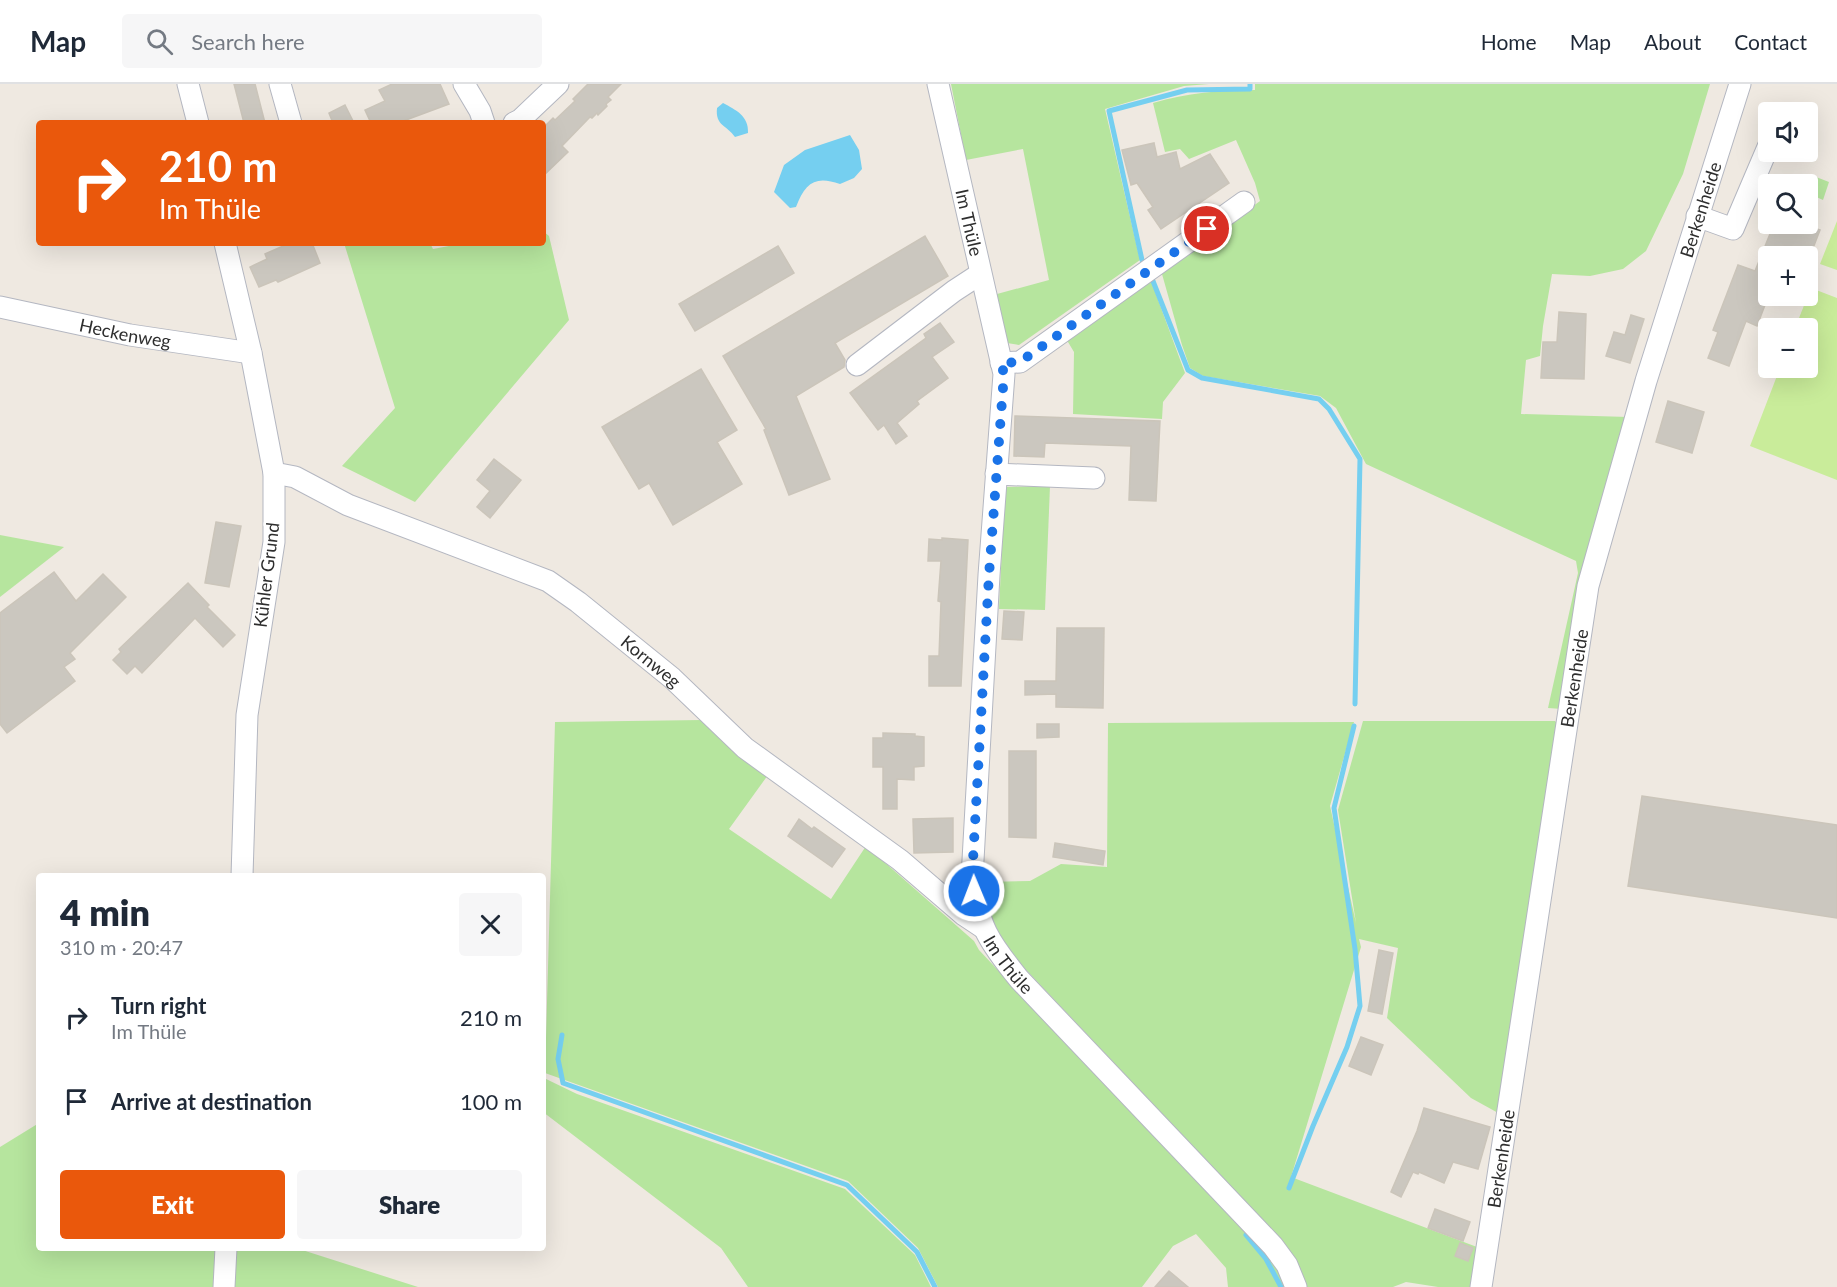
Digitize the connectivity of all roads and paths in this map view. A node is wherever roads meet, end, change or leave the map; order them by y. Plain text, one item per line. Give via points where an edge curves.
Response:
1 (188, 84) edge
2 (280, 84) edge
3 (465, 84) edge
4 (558, 84) edge
5 (938, 84) edge
6 (1740, 84) edge
7 (197, 120) edge
8 (290, 120) edge
9 (483, 120) edge
10 (520, 120) edge
11 (1762, 162) edge
12 (1244, 202) dead end
13 (1697, 216) junction
14 (226, 246) edge
15 (980, 274) junction
16 (0, 307) edge
17 (251, 353) junction
18 (1001, 363) junction
19 (857, 365) dead end
20 (274, 473) junction
21 (996, 474) junction
22 (1094, 478) dead end
23 (242, 873) edge
24 (982, 927) junction
25 (226, 1251) edge
26 (224, 1287) edge
27 (1296, 1287) edge
28 (1481, 1287) edge

1 - 7 street
2 - 8 street
3 - 9 street
4 - 10 street
5 - 15 street, Im Thüle
6 - 13 street, Berkenheide
11 - 13 street via 1733,229
12 - 18 street via 1020,362
13 - 28 street, Berkenheide via 1588,586
14 - 17 street, Kühler Grund
15 - 18 street, Im Thüle
15 - 19 street
16 - 17 street, Heckenweg via 130,335
17 - 20 street, Kühler Grund
18 - 21 street, Im Thüle via 1004,374
20 - 23 street, Kühler Grund via 274,542 247,715
20 - 24 street, Kornweg via 295,477 348,505 548,581 672,678 745,748 900,860
21 - 22 street
21 - 24 street, Im Thüle via 972,878
24 - 27 street, Im Thüle via 1019,979 1273,1246
25 - 26 street

